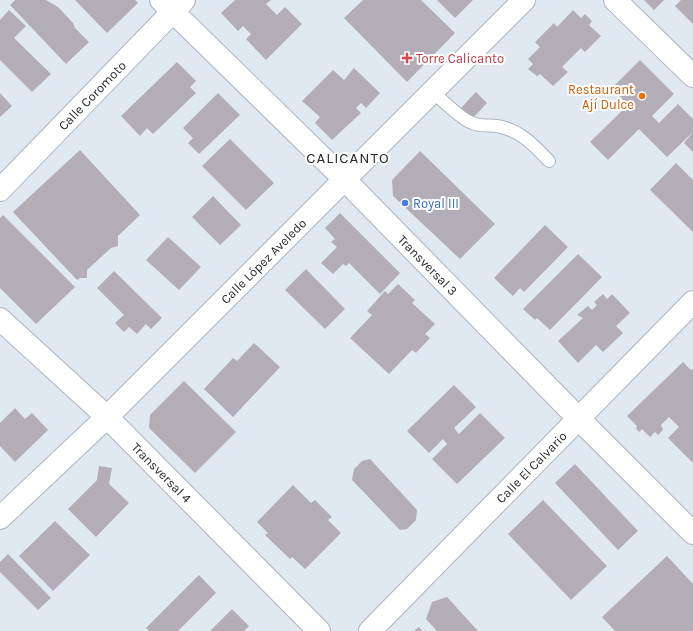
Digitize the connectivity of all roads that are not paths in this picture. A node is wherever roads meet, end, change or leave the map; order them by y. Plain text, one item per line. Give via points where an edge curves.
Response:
1 (524, 0) edge
2 (615, 0) edge
3 (172, 4) edge
4 (693, 76) edge
5 (432, 91) junction
6 (549, 161) dead end
7 (344, 179) junction
8 (0, 190) edge
9 (693, 302) edge
10 (0, 318) edge
11 (107, 417) junction
12 (578, 418) junction
13 (0, 518) edge
14 (693, 533) edge
15 (319, 631) edge
16 (370, 631) edge

1 - 5 street, Calle López Aveledo
2 - 4 street
3 - 7 street, Transversal 3
3 - 8 street, Calle Coromoto
5 - 6 lane via 468,122 480,127 496,126 518,133
5 - 7 street, Calle López Aveledo
7 - 11 street, Calle López Aveledo
7 - 12 street, Transversal 3
9 - 12 street, Calle El Calvario
10 - 11 street, Transversal 4
11 - 13 street, Calle López Aveledo
11 - 15 street, Transversal 4
12 - 14 street, Transversal 3
12 - 16 street, Calle El Calvario

